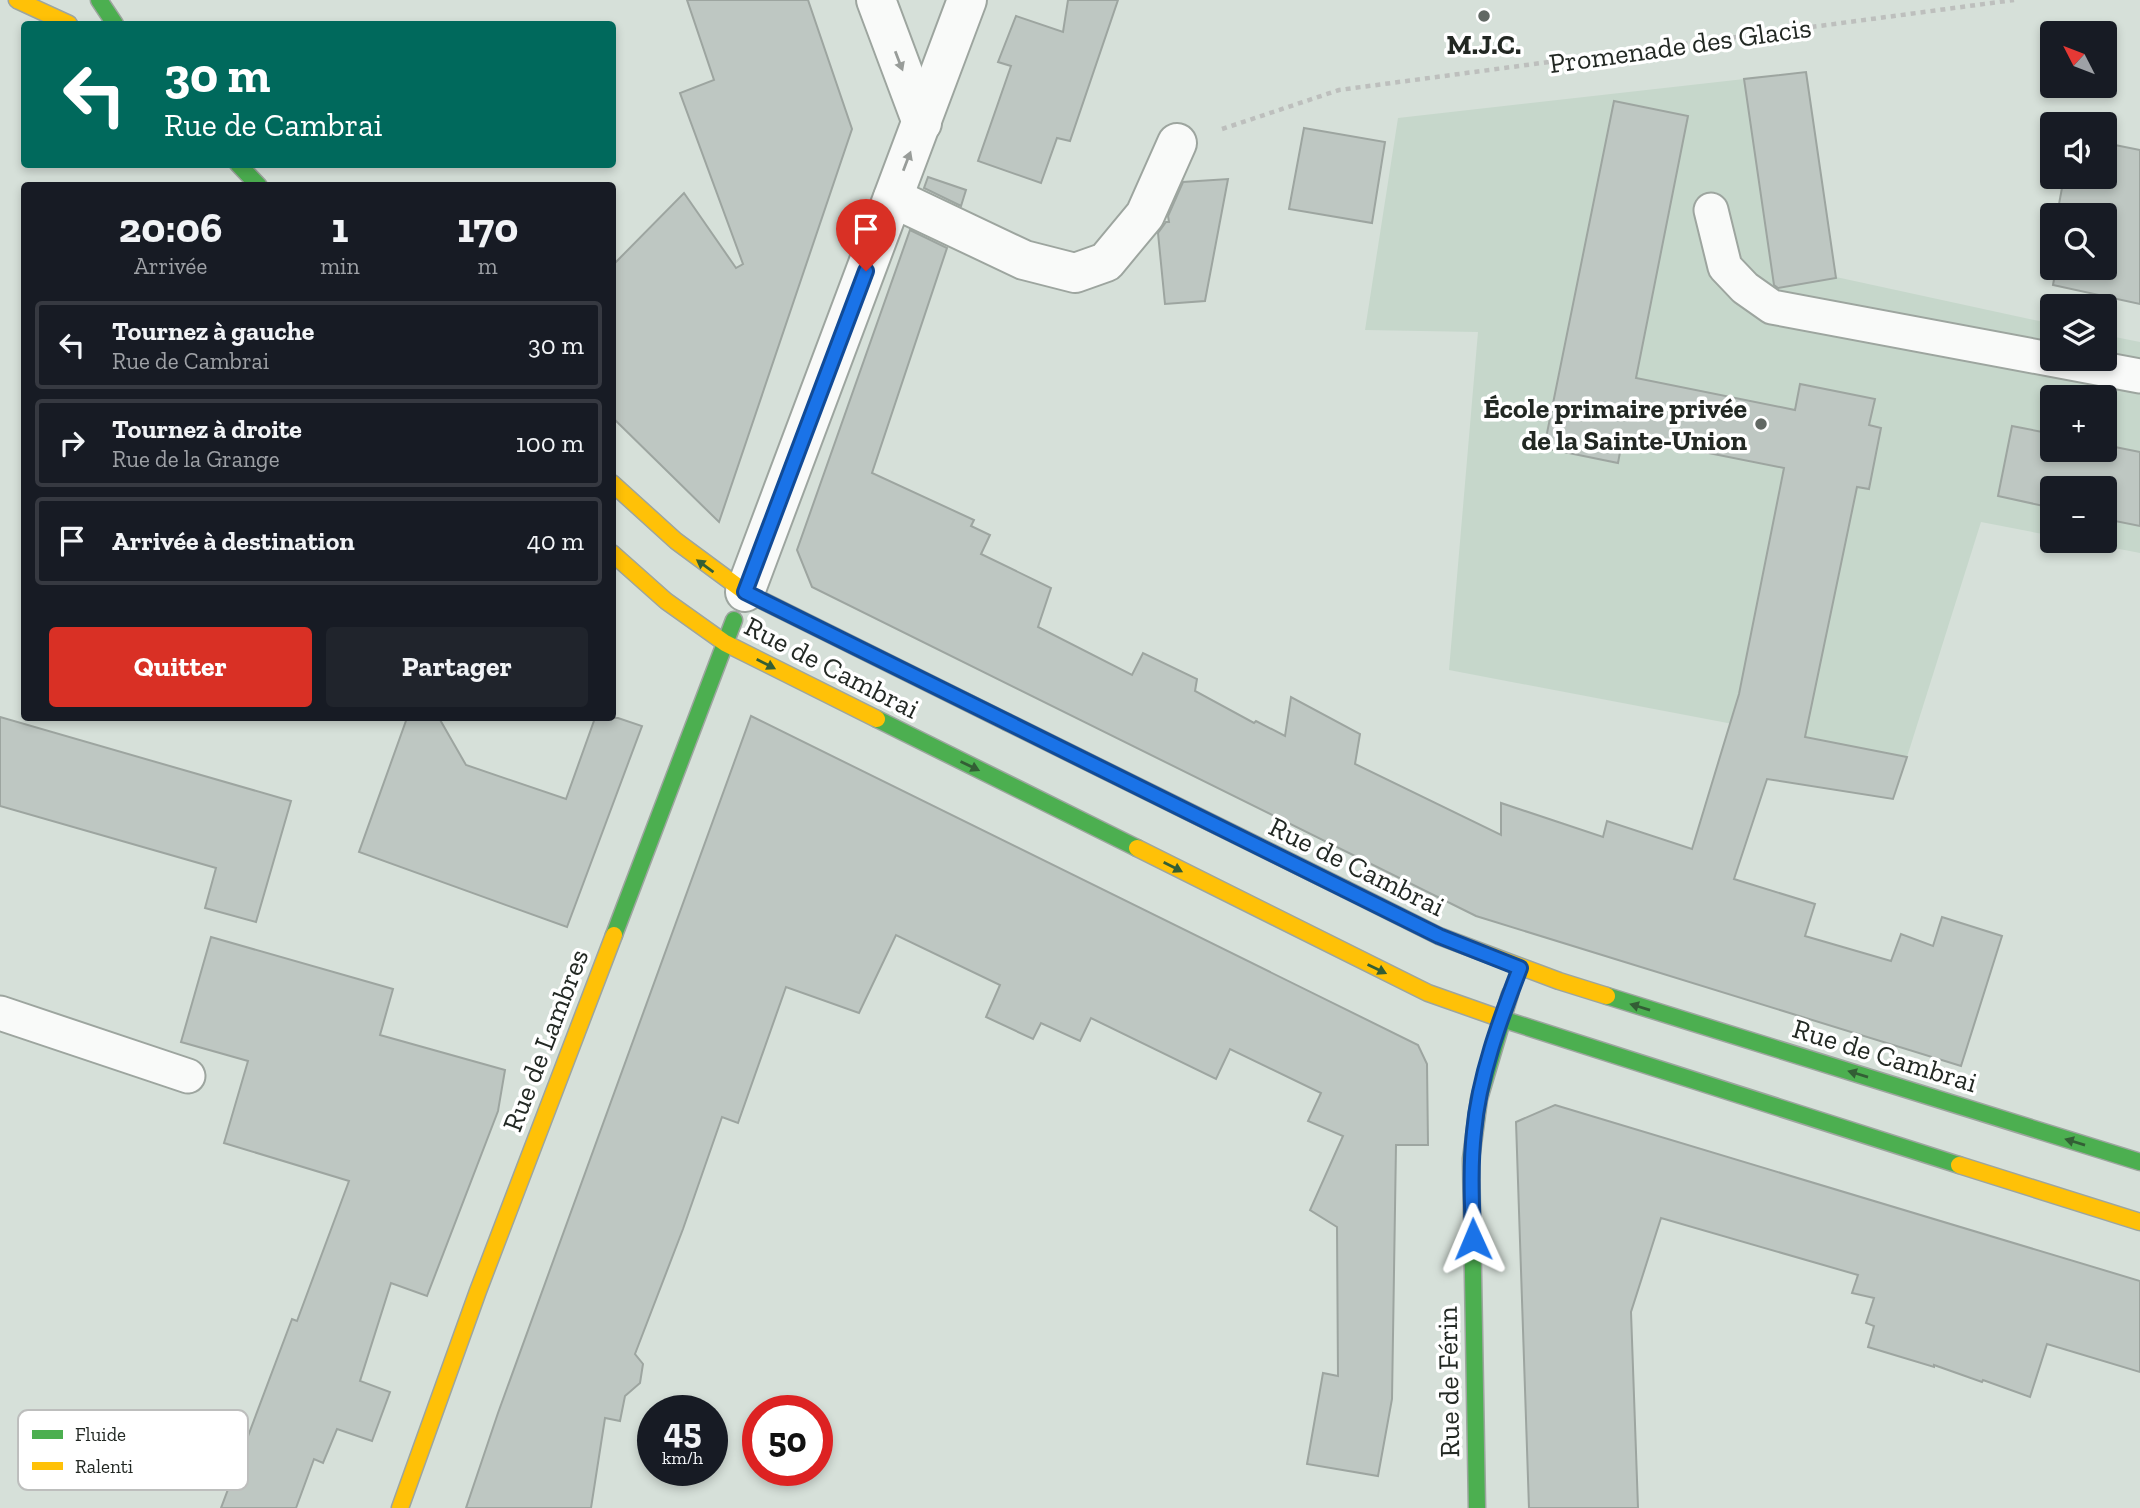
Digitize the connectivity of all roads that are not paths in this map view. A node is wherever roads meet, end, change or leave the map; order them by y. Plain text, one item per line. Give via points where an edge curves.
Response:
1 (17, 0) edge
2 (99, 0) edge
3 (876, 0) edge
4 (967, 0) edge
5 (62, 21) edge
6 (113, 21) edge
7 (922, 123) junction
8 (1177, 143) road end
9 (242, 168) edge
10 (255, 182) edge
11 (893, 198) junction
12 (1711, 210) dead end
13 (2140, 376) edge
14 (616, 487) edge
15 (616, 557) edge
16 (745, 592) junction
17 (725, 643) junction
18 (1520, 968) junction
19 (0, 1013) edge
20 (1501, 1019) junction
21 (188, 1076) dead end
22 (2140, 1162) edge
23 (2140, 1222) edge
24 (400, 1508) edge
25 (1476, 1508) edge

1 - 5 main road
2 - 6 main road
3 -> 7 street
4 - 7 street
11 -> 7 street
8 - 11 street via 1145,215 1106,262 1075,273 1024,260
9 - 10 main road
11 - 16 street
12 - 13 lane via 1725,267 1772,307
16 -> 14 main road, Rue de Cambrai via 687,552
15 - 17 main road, Rue de Cambrai via 666,602
16 - 17 main road, Rue de Lambres
16 - 18 main road, Rue de Cambrai via 1439,936
17 -> 20 main road, Rue de Cambrai via 1386,974
17 - 24 main road, Rue de Lambres
18 - 20 main road, Rue de Férin
22 -> 18 main road, Rue de Cambrai
19 - 21 lane
20 - 23 main road, Rue de Cambrai
20 - 25 main road, Rue de Férin via 1479,1100 1471,1158

